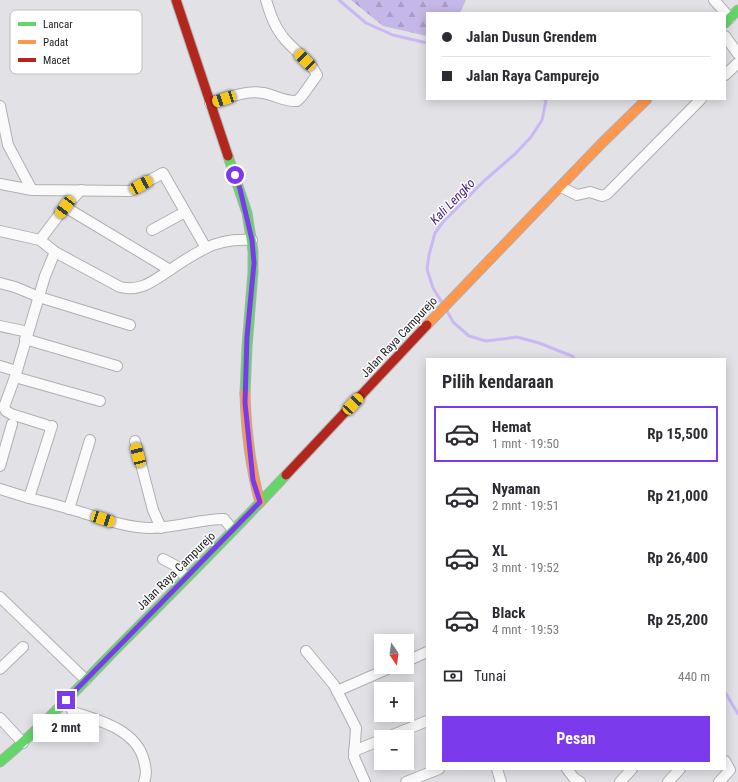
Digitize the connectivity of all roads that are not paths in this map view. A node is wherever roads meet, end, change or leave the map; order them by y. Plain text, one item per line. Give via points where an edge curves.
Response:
1 (176, 0) edge
2 (266, 0) edge
3 (714, 0) edge
4 (738, 10) edge
5 (722, 12) edge
6 (728, 20) edge
7 (726, 37) edge
8 (738, 54) edge
9 (738, 62) edge
10 (726, 74) edge
11 (646, 100) edge
12 (700, 100) edge
13 (210, 103) junction
14 (0, 106) edge
15 (4, 144) edge
16 (0, 184) edge
17 (561, 187) junction
18 (32, 190) junction
19 (80, 190) junction
20 (65, 207) junction
21 (185, 212) junction
22 (152, 230) dead end
23 (0, 231) edge
24 (40, 240) junction
25 (252, 240) junction
26 (206, 248) junction
27 (55, 252) junction
28 (170, 270) junction
29 (0, 283) edge
30 (39, 297) junction
31 (130, 325) dead end
32 (0, 326) edge
33 (27, 336) junction
34 (0, 366) edge
35 (117, 366) dead end
36 (15, 374) junction
37 (100, 400) dead end
38 (12, 424) dead end
39 (90, 440) dead end
40 (135, 441) dead end
41 (0, 466) edge
42 (0, 489) edge
43 (29, 498) junction
44 (260, 502) junction
45 (69, 509) junction
46 (161, 528) junction
47 (233, 530) junction
48 (163, 559) dead end
49 (186, 578) junction
50 (0, 597) edge
51 (23, 646) dead end
52 (306, 651) dead end
53 (426, 652) edge
54 (414, 658) edge
55 (0, 669) edge
56 (376, 674) edge
57 (86, 680) junction
58 (337, 691) junction
59 (66, 700) junction
60 (0, 718) edge
61 (426, 721) edge
62 (405, 730) edge
63 (23, 743) junction
64 (374, 743) edge
65 (354, 751) junction
66 (0, 762) edge
67 (726, 763) edge
68 (436, 770) edge
69 (497, 770) edge
70 (568, 770) edge
71 (628, 770) edge
72 (679, 770) edge
73 (574, 781) edge
74 (144, 782) edge
75 (365, 782) edge
76 (406, 782) edge
77 (501, 782) edge
78 (620, 782) edge
79 (668, 782) edge
80 (719, 782) edge

1 - 13 main road
2 - 13 street via 279,33 317,75 297,101 289,102 254,92
3 - 5 street
4 - 6 main road
7 - 8 street
9 - 10 street
11 - 17 main road, Jalan Raya Campurejo
12 - 17 street via 607,194 577,194
13 - 25 main road via 240,189
14 - 15 street
15 - 18 street
16 - 18 street
17 - 44 main road, Jalan Raya Campurejo
18 - 19 street
19 - 20 street
19 - 21 street via 130,191 163,172
20 - 24 street
20 - 28 street
21 - 22 street
21 - 26 street
23 - 24 street
24 - 27 street
25 - 26 street via 234,239
25 - 44 main road via 254,263 247,337 245,403 253,480
26 - 28 street
27 - 28 street via 120,287 139,287 158,279
27 - 30 street via 44,276
29 - 30 street
30 - 31 street
30 - 33 street
32 - 33 street
33 - 35 street
33 - 36 street
34 - 36 street
36 - 37 street
36 - 43 street via 4,407 6,411 49,426
38 - 41 street
39 - 45 street
40 - 46 street via 153,510
42 - 43 street
43 - 45 street
44 - 47 main road, Jalan Raya Campurejo
45 - 46 street via 119,524
46 - 47 street via 224,519
47 - 49 main road, Jalan Raya Campurejo
48 - 49 street via 178,568
49 - 57 main road, Jalan Raya Campurejo
50 - 57 street
51 - 55 street
52 - 58 street
53 - 54 street
56 - 58 street
57 - 59 main road, Jalan Raya Campurejo
58 - 65 street via 356,728
59 - 63 main road, Jalan Raya Campurejo
59 - 74 street via 73,712 99,720 135,742 143,756 147,774
60 - 63 street
61 - 62 street
63 - 66 main road, Jalan Raya Campurejo
64 - 65 street
65 - 75 street
67 - 80 street via 730,770
68 - 76 street
69 - 77 street
70 - 73 street
71 - 78 street
72 - 79 street

